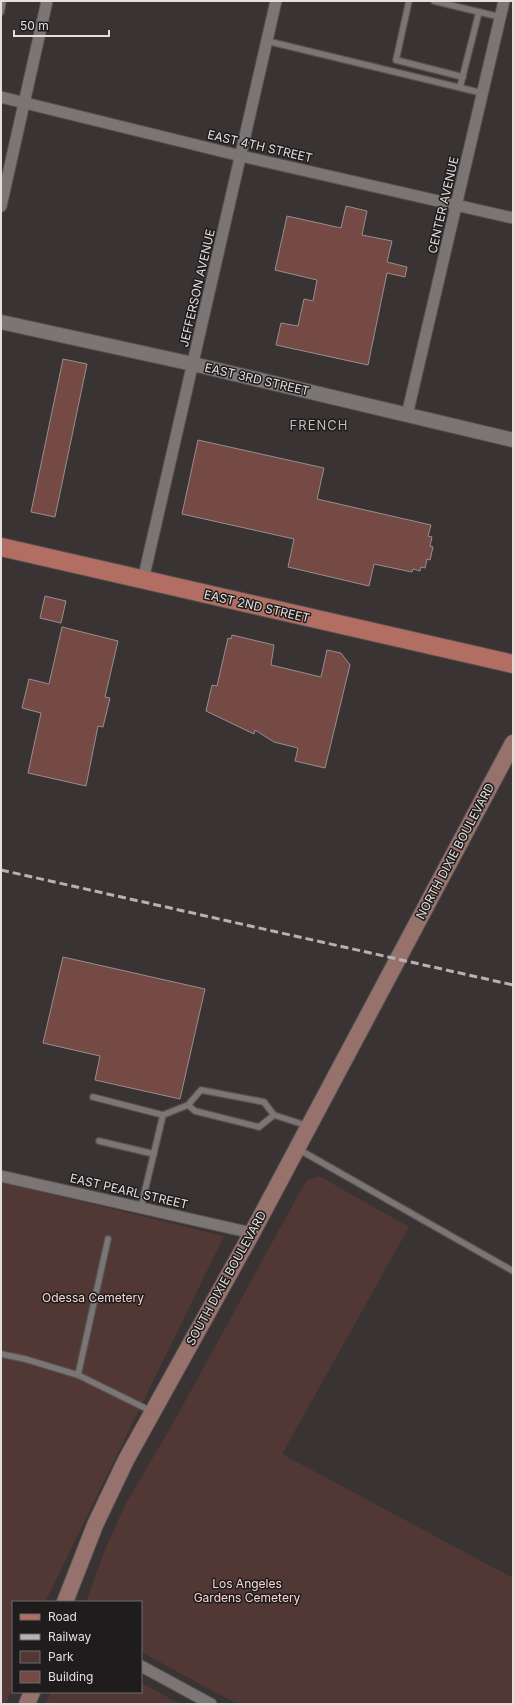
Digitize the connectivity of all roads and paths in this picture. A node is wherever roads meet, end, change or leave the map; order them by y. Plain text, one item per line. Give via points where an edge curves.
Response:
1 (3, 1) edge
2 (276, 1) edge
3 (408, 1) edge
4 (434, 1) edge
5 (504, 1) edge
6 (44, 2) edge
7 (1, 12) edge
8 (479, 12) junction
9 (500, 17) junction
10 (267, 41) junction
11 (396, 60) junction
12 (393, 71) junction
13 (463, 77) junction
14 (460, 87) junction
15 (482, 93) junction
16 (1, 97) edge
17 (25, 102) junction
18 (241, 156) junction
19 (456, 205) junction
20 (1, 206) edge
21 (513, 218) edge
22 (1, 322) edge
23 (193, 364) junction
24 (407, 415) junction
25 (513, 440) edge
26 (1, 547) edge
27 (144, 580) junction
28 (513, 664) edge
29 (513, 743) edge
30 (397, 959) joint
31 (92, 1098) dead end
32 (188, 1105) junction
33 (163, 1115) junction
34 (274, 1115) junction
35 (309, 1126) junction
36 (100, 1141) dead end
37 (297, 1148) junction
38 (154, 1154) junction
39 (1, 1176) edge
40 (141, 1207) junction
41 (252, 1232) junction
42 (108, 1240) dead end
43 (513, 1271) edge
44 (1, 1354) edge
45 (78, 1375) junction
46 (153, 1412) junction
47 (66, 1601) edge
48 (142, 1667) edge
49 (32, 1693) edge
50 (27, 1704) edge
51 (211, 1704) edge

1 - 7 lane
2 - 10 street, JEFFERSON AVENUE
3 - 11 lane
4 - 8 lane
5 - 9 street, CENTER AVENUE
6 - 17 street
8 - 9 lane
8 - 13 lane
9 - 15 street, CENTER AVENUE
10 - 12 lane
10 - 18 street, JEFFERSON AVENUE
11 - 12 lane
11 - 13 lane
12 - 14 lane
13 - 14 lane
14 - 15 lane
15 - 19 street, CENTER AVENUE
16 - 17 street, EAST 4TH STREET
17 - 18 street, EAST 4TH STREET
17 - 20 street
18 - 19 street, EAST 4TH STREET
18 - 23 street, JEFFERSON AVENUE
19 - 21 street, EAST 4TH STREET
19 - 24 street, CENTER AVENUE
22 - 23 street, EAST 3RD STREET
23 - 24 street, EAST 3RD STREET
23 - 27 street, JEFFERSON AVENUE
24 - 25 street, EAST 3RD STREET
26 - 27 main road, EAST 2ND STREET
27 - 28 main road, EAST 2ND STREET
29 - 30 main road, NORTH DIXIE BOULEVARD
30 - 35 main road, SOUTH DIXIE BOULEVARD
31 - 33 lane
32 - 33 lane
32 - 34 lane via 195,1111 260,1127
32 - 34 lane via 201,1090 264,1102
33 - 38 lane
34 - 35 lane
35 - 37 main road, SOUTH DIXIE BOULEVARD
36 - 38 lane
37 - 41 main road, SOUTH DIXIE BOULEVARD
37 - 43 lane
38 - 40 lane
39 - 40 street, EAST PEARL STREET
40 - 41 street, EAST PEARL STREET
41 - 46 main road, SOUTH DIXIE BOULEVARD
42 - 45 lane
44 - 45 lane
45 - 46 lane
46 - 47 main road, SOUTH DIXIE BOULEVARD via 108,1497
48 - 51 street
49 - 50 main road

